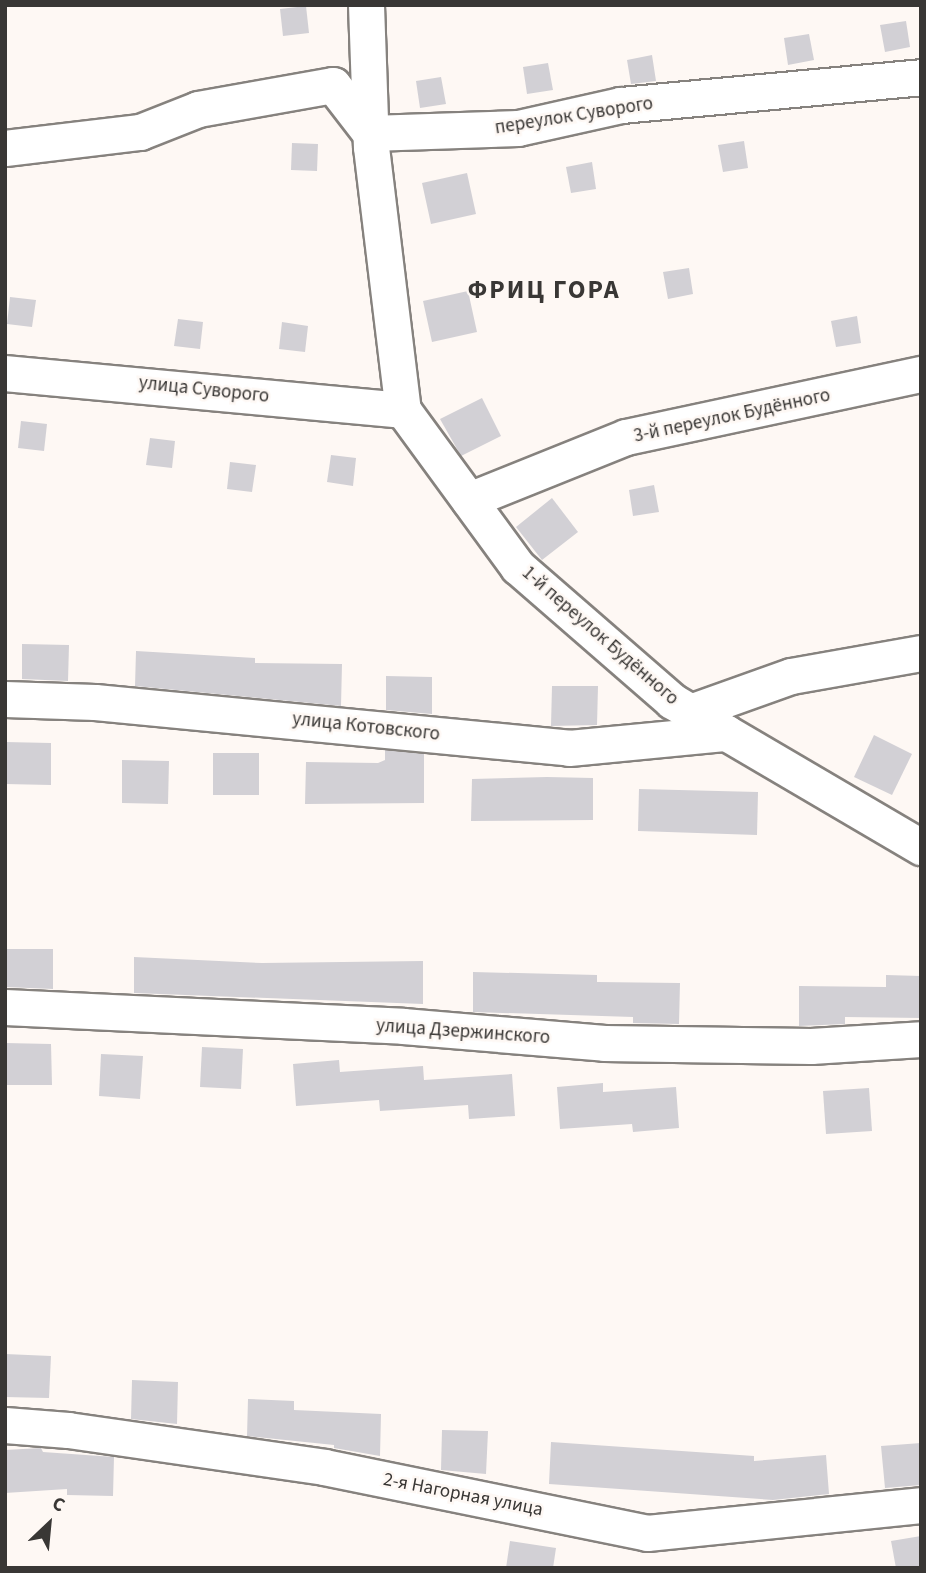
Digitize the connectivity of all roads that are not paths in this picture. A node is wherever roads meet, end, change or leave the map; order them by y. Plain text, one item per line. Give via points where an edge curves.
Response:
1 (366, 5) edge
2 (921, 77) edge
3 (370, 133) junction
4 (5, 148) edge
5 (5, 373) edge
6 (921, 374) edge
7 (403, 410) junction
8 (469, 500) junction
9 (921, 653) edge
10 (5, 699) edge
11 (690, 712) junction
12 (726, 733) junction
13 (921, 847) edge
14 (5, 1007) edge
15 (921, 1039) edge
16 (5, 1425) edge
17 (921, 1505) edge

1 - 3 street
2 - 3 street, переулок Суворого via 621,106 518,128
3 - 4 street via 333,85 198,109 140,132
3 - 7 street
5 - 7 street, улица Суворого
6 - 8 street, 3-й переулок Будённого via 626,437
7 - 8 street, 1-й переулок Будённого
8 - 11 street, 1-й переулок Будённого via 518,566
9 - 11 street via 790,676
10 - 12 street, улица Котовского via 95,702 569,748
11 - 12 street, 1-й переулок Будённого
12 - 13 street, 1-й переулок Будённого
14 - 15 street, улица Дзержинского via 403,1026 604,1043 811,1046
16 - 17 street, 2-я Нагорная улица via 324,1467 648,1533

